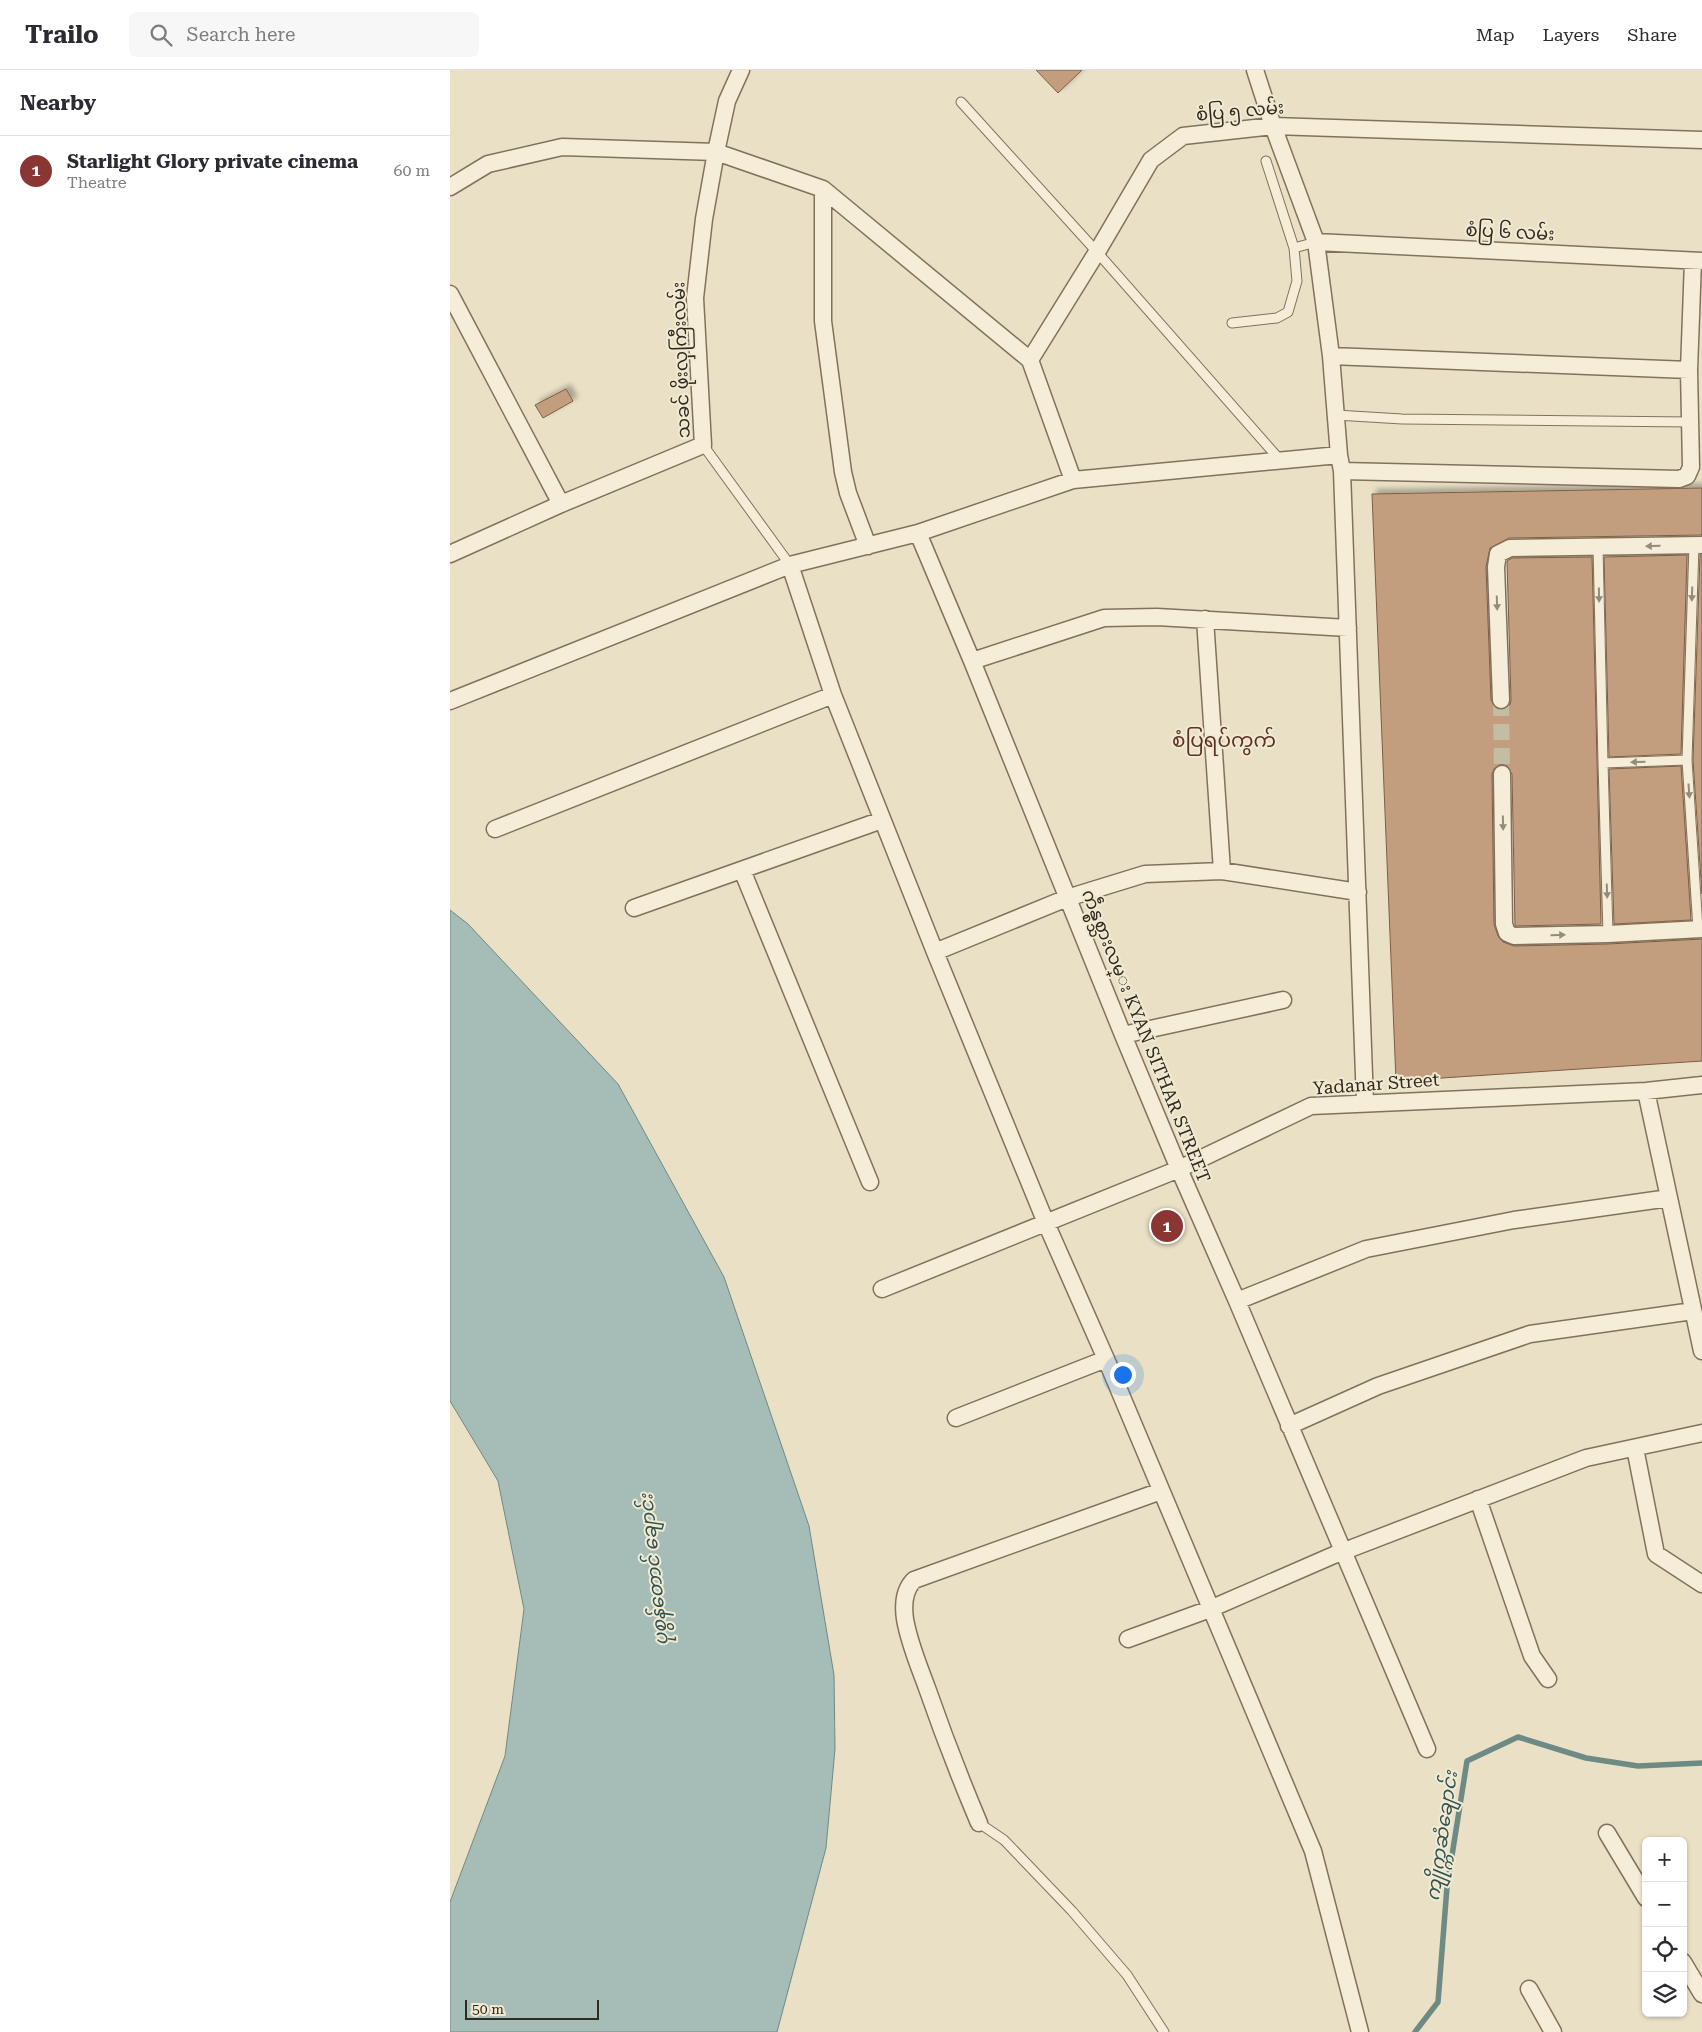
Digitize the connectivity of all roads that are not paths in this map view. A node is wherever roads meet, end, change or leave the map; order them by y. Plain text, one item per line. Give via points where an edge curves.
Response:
1 (741, 70) edge
2 (1255, 70) edge
3 (960, 102) dead end
4 (1273, 126) junction
5 (1702, 140) edge
6 (716, 152) junction
7 (1266, 161) dead end
8 (450, 187) edge
9 (823, 189) junction
10 (1316, 242) junction
11 (1294, 248) junction
12 (1097, 252) junction
13 (1697, 261) edge
14 (450, 294) edge
15 (1232, 324) dead end
16 (1331, 356) junction
17 (1030, 360) junction
18 (1689, 370) junction
19 (1336, 415) junction
20 (1690, 422) junction
21 (703, 445) junction
22 (1280, 460) junction
23 (1341, 463) junction
24 (1073, 480) junction
25 (561, 504) junction
26 (918, 534) junction
27 (1698, 545) edge
28 (868, 546) junction
29 (1598, 547) junction
30 (450, 554) edge
31 (790, 565) junction
32 (1205, 619) junction
33 (1348, 628) junction
34 (972, 661) junction
35 (833, 695) junction
36 (1501, 700) tunnel mouth
37 (450, 701) edge
38 (1687, 760) junction
39 (1603, 763) junction
40 (1502, 774) tunnel mouth
41 (882, 820) junction
42 (495, 829) dead end
43 (742, 870) junction
44 (1222, 871) junction
45 (1358, 892) junction
46 (1067, 898) junction
47 (634, 908) dead end
48 (1700, 929) edge
49 (1608, 934) junction
50 (935, 952) junction
51 (1283, 1000) dead end
52 (1122, 1036) junction
53 (1702, 1085) edge
54 (1646, 1091) junction
55 (1365, 1103) junction
56 (1178, 1169) junction
57 (870, 1182) dead end
58 (1669, 1198) junction
59 (1046, 1223) junction
60 (882, 1289) dead end
61 (1237, 1301) junction
62 (1693, 1311) junction
63 (1702, 1351) edge
64 (1106, 1359) junction
65 (956, 1418) dead end
66 (1289, 1426) junction
67 (1702, 1433) edge
68 (1635, 1448) junction
69 (1161, 1491) junction
70 (1478, 1499) junction
71 (1344, 1552) junction
72 (1702, 1584) edge
73 (1210, 1609) junction
74 (1128, 1639) dead end
75 (1548, 1679) dead end
76 (1427, 1749) dead end
77 (979, 1823) joint
78 (1607, 1833) dead end
79 (1642, 1891) edge
80 (1687, 1969) edge
81 (1529, 1989) dead end
82 (1702, 1994) edge
83 (1359, 2026) edge
84 (1164, 2032) edge
85 (1553, 2032) edge

1 - 6 street, သခင် ဖိုးလှကြီးလမ်း via 726,101
2 - 4 street
3 - 12 lane
4 - 5 street, စံပြ ၅ လမ်း
4 - 10 street
4 - 12 street, စံပြ ၅ လမ်း via 1184,136 1151,160
6 - 8 street via 562,147 488,164
6 - 9 street
6 - 21 street, သခင် ဖိုးလှကြီးလမ်း via 695,298
7 - 11 lane
9 - 17 street
9 - 28 street via 823,321 848,493
10 - 11 lane
10 - 13 street, စံပြ ၆ လမ်း
10 - 16 street
11 - 15 lane via 1297,281 1288,312 1277,318
12 - 17 street, စံပြ ၅ လမ်း
12 - 22 lane
13 - 18 street
14 - 25 street
16 - 18 street
16 - 19 street
17 - 24 street
18 - 20 street
19 - 20 lane via 1402,419
19 - 23 street
20 - 23 street via 1691,468 1687,476 1678,478
21 - 25 street
21 - 31 lane, သခင် ဖိုးလှကြီးလမ်း
22 - 23 street
22 - 24 street
23 - 33 street
24 - 26 street
25 - 30 street
26 - 28 street
26 - 34 street, ကဵန္စစ္သားလမ္း KYAN SITHAR STREET
27 -> 29 street
27 -> 38 lane
28 - 31 street
29 -> 36 street via 1510,548 1498,554
29 -> 39 lane
31 - 35 street
31 - 37 street
32 - 33 street
32 - 34 street via 1104,618
32 - 44 street
33 - 45 street
34 - 46 street, ကဵန္စစ္သားလမ္း KYAN SITHAR STREET
35 - 41 street
35 - 42 street
38 -> 39 lane
38 -> 48 lane
39 -> 49 lane
40 -> 49 street via 1504,924 1507,933 1514,936
41 - 43 street
41 - 50 street
43 - 47 street
43 - 57 street
44 - 45 street
44 - 46 street via 1145,874
45 - 55 street
46 - 50 street
46 - 52 street, ကဵန္စစ္သားလမ္း KYAN SITHAR STREET
48 - 49 street
50 - 59 street
51 - 52 street
52 - 56 street, ကဵန္စစ္သားလမ္း KYAN SITHAR STREET
53 - 54 street, Yadanar Street
54 - 55 street, Yadanar Street
54 - 58 street
55 - 56 street, Yadanar Street via 1310,1106
56 - 59 street, Yadanar Street
56 - 61 street, ကဵန္စစ္သားလမ္း KYAN SITHAR STREET
58 - 61 street via 1514,1220 1366,1249
58 - 62 street
59 - 60 street, Yadanar Street
59 - 64 street
61 - 66 street, ကဵန္စစ္သားလမ္း KYAN SITHAR STREET
62 - 63 street
62 - 66 street via 1530,1334 1378,1386
64 - 65 street
64 - 69 street
66 - 71 street, ကဵန္စစ္သားလမ္း KYAN SITHAR STREET
67 - 68 street
68 - 70 street via 1586,1458
68 - 72 street via 1656,1554
69 - 73 street
69 - 77 street via 914,1580 908,1586 905,1618 914,1652 950,1755
70 - 71 street
70 - 75 street via 1532,1656
71 - 73 street
71 - 76 street, ကဵန္စစ္သားလမ္း KYAN SITHAR STREET
73 - 74 street
73 - 83 street via 1313,1851
77 - 84 lane via 1004,1840 1072,1911 1127,1975
78 - 79 street
80 - 82 street
81 - 85 street

